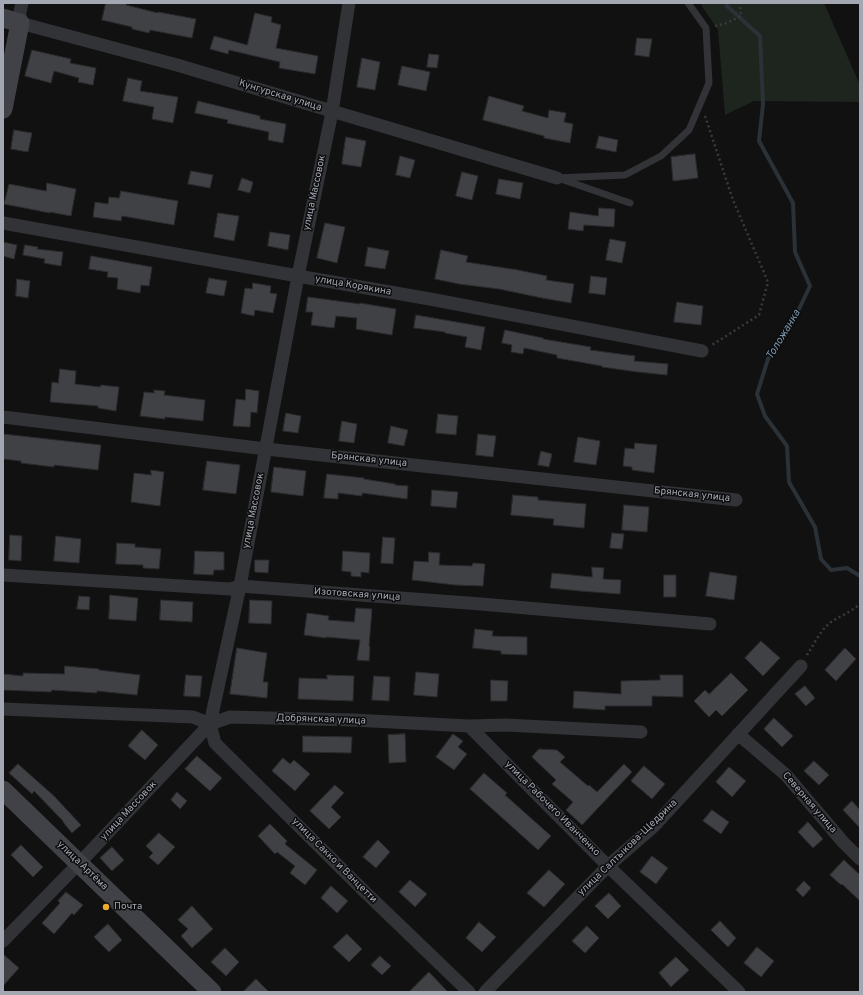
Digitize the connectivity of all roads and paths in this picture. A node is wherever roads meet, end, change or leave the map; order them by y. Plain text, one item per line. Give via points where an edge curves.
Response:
1 (22, 3) edge
2 (349, 3) edge
3 (688, 3) edge
4 (740, 3) edge
5 (12, 20) edge
6 (727, 22) dead end
7 (700, 103) junction
8 (3, 109) edge
9 (332, 112) junction
10 (557, 178) junction
11 (630, 203) dead end
12 (3, 223) edge
13 (298, 276) junction
14 (702, 351) joint
15 (3, 417) edge
16 (266, 449) junction
17 (736, 500) dead end
18 (3, 575) edge
19 (240, 586) junction
20 (860, 604) edge
21 (710, 624) dead end
22 (801, 666) joint
23 (3, 709) edge
24 (210, 724) junction
25 (469, 726) junction
26 (641, 732) dead end
27 (738, 734) junction
28 (3, 790) edge
29 (860, 858) edge
30 (79, 864) junction
31 (608, 866) junction
32 (3, 941) edge
33 (212, 992) edge
34 (469, 992) edge
35 (485, 992) edge
36 (739, 992) edge

1 - 5 street via 20,12
2 - 9 street, улица Массовок
3 - 7 lane via 706,28 709,83
4 - 6 path via 741,16
5 - 8 street
5 - 9 street, Кунгурская улица via 177,65
7 - 10 lane via 689,130 662,156 625,175
7 - 14 path via 733,200 768,282 759,315
9 - 10 street, Кунгурская улица
9 - 13 street, улица Массовок
10 - 11 lane
12 - 13 street, улица Корякина
13 - 14 street, улица Корякина
13 - 16 street, улица Массовок
15 - 16 street, Брянская улица
16 - 17 street, Брянская улица
16 - 19 street, улица Массовок
18 - 19 street, Изотовская улица via 230,589
19 - 21 street, Изотовская улица
19 - 24 street, улица Массовок
20 - 22 path via 830,623 819,634
22 - 27 street, улица Салтыкова-Щедрина
23 - 24 street via 193,717
24 - 25 street, Добрянская улица via 230,717
24 - 30 street, улица Массовок
24 - 34 street, улица Сакко и Ванцетти via 216,743
25 - 26 street, Добрянская улица via 506,725
25 - 31 street, улица Рабочего Иванченко
27 - 29 street, Северная улица via 786,775 843,842
27 - 31 street, улица Салтыкова-Щедрина via 654,826
28 - 30 street, улица Артёма
30 - 32 street, улица Массовок
30 - 33 street, улица Артёма
31 - 35 street, улица Салтыкова-Щедрина
31 - 36 street, улица Рабочего Иванченко

